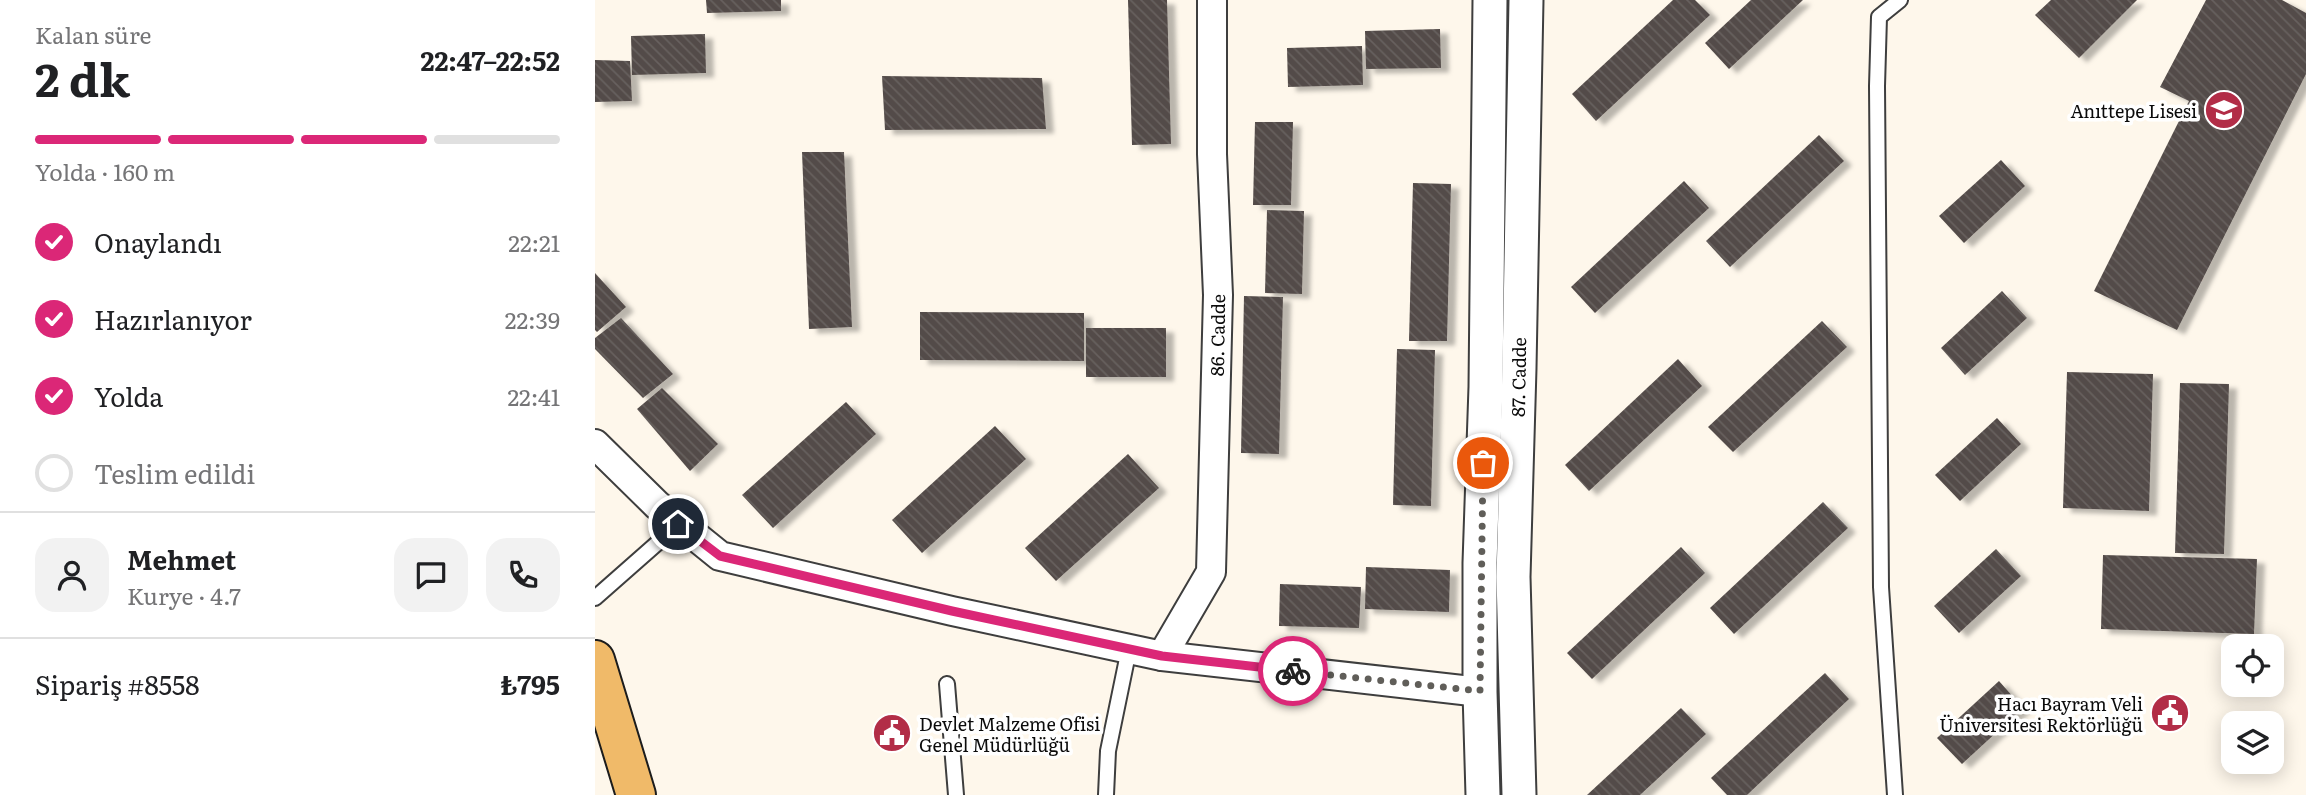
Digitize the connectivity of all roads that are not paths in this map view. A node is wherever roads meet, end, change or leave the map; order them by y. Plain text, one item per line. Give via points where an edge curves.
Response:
1 (1212, 0) edge
2 (1490, 0) edge
3 (1526, 0) edge
4 (1900, 0) edge
5 (595, 444) edge
6 (678, 524) junction
7 (595, 598) edge
8 (1129, 649) junction
9 (1162, 656) junction
10 (595, 660) edge
11 (947, 684) dead end
12 (1480, 691) junction
13 (636, 795) edge
14 (956, 795) edge
15 (1106, 795) edge
16 (1483, 795) edge
17 (1519, 795) edge
18 (1895, 795) edge

1 - 9 street, 86. Cadde via 1218,295 1211,572
2 - 12 street, 87. Cadde
3 - 17 street, 87. Cadde via 1513,577
4 - 18 lane via 1879,17 1877,86 1881,587
5 - 6 street
6 - 7 lane
6 - 8 street via 720,556
8 - 9 street
8 - 15 lane via 1108,751
9 - 12 street
10 - 13 main road
11 - 14 lane
12 - 16 street, 87. Cadde

